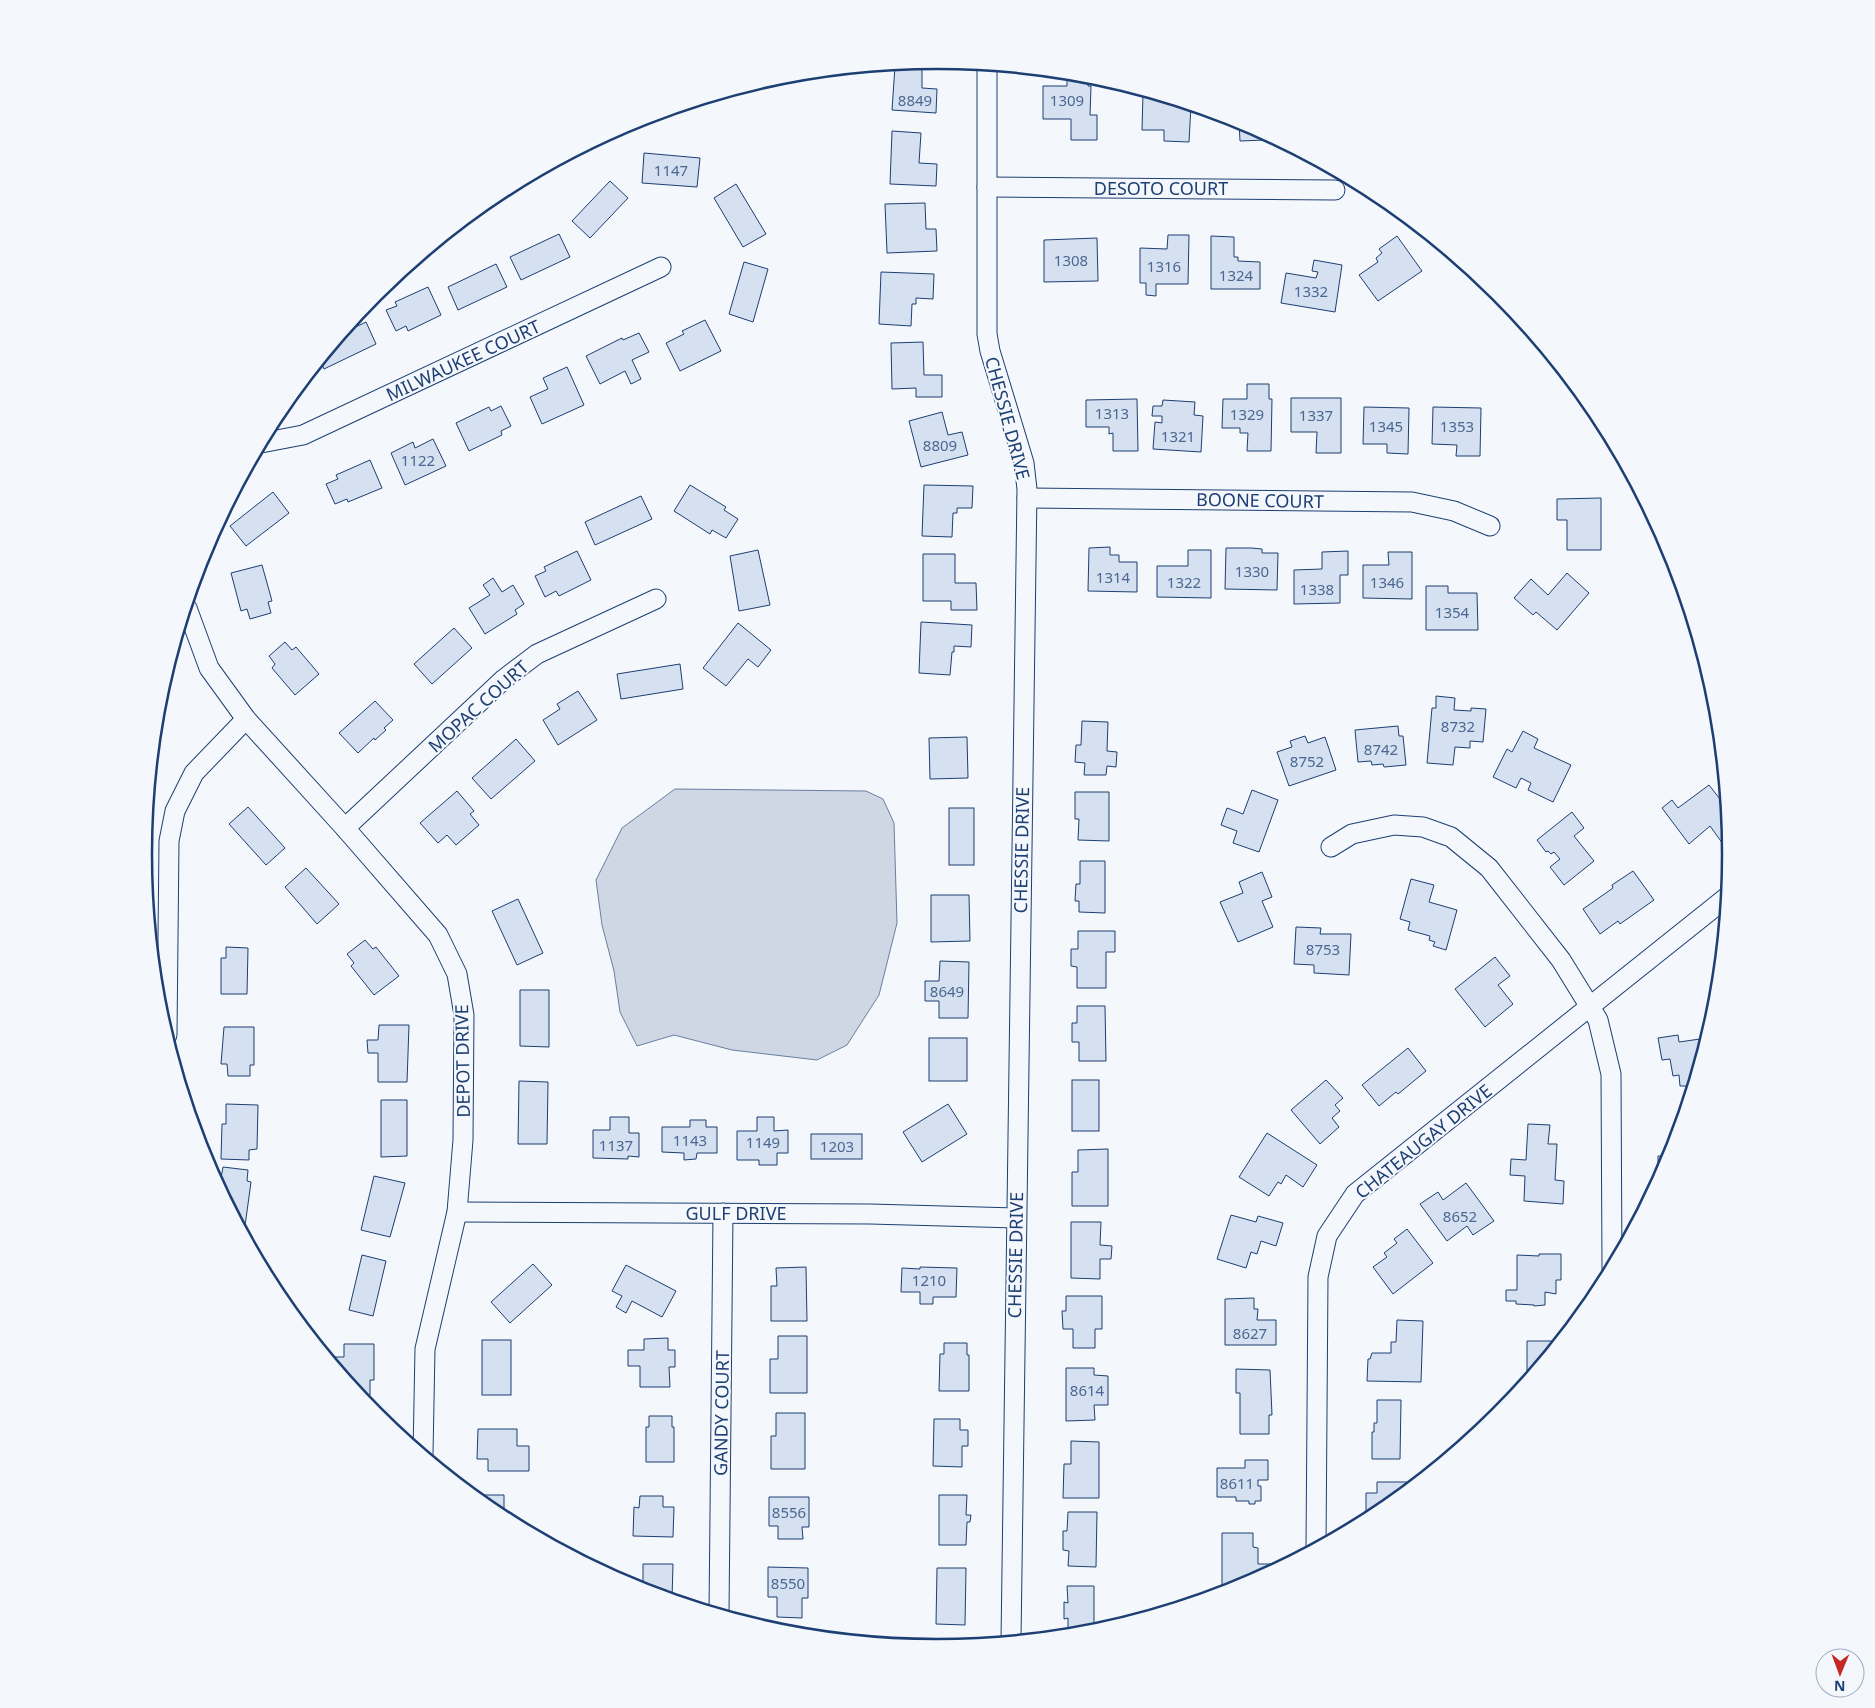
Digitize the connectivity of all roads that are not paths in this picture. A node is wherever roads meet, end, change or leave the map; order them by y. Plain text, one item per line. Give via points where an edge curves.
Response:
1 (987, 70) edge
2 (987, 187) junction
3 (1335, 190) dead end
4 (661, 267) dead end
5 (270, 441) edge
6 (1027, 498) junction
7 (1490, 526) dead end
8 (656, 599) dead end
9 (189, 617) edge
10 (246, 720) junction
11 (345, 828) junction
12 (1331, 847) dead end
13 (1721, 903) edge
14 (1591, 1007) junction
15 (167, 1008) edge
16 (457, 1212) junction
17 (723, 1213) junction
18 (1016, 1218) junction
19 (1612, 1256) edge
20 (423, 1447) edge
21 (1316, 1541) edge
22 (719, 1608) edge
23 (1011, 1636) edge

1 - 2 street, CHESSIE DRIVE
2 - 3 street, DESOTO COURT
2 - 6 street, CHESSIE DRIVE via 987,334 1024,463
4 - 5 street, MILWAUKEE COURT via 303,434
6 - 7 street, BOONE COURT via 1412,502 1454,511
6 - 18 street, CHESSIE DRIVE
8 - 11 street, MOPAC COURT via 537,654 504,679
9 - 10 street, DEPOT DRIVE via 209,668
10 - 11 street, DEPOT DRIVE
10 - 15 street via 194,773 175,811 169,841
11 - 16 street, DEPOT DRIVE via 438,935 457,974 464,1015 463,1140
12 - 14 street via 1352,834 1394,824 1423,827 1451,837 1489,868 1561,960
13 - 14 street, CHATEAUGAY DRIVE
14 - 19 street via 1598,1020 1611,1074
14 - 21 street, CHATEAUGAY DRIVE via 1355,1194 1327,1236 1318,1277
16 - 17 street, GULF DRIVE
16 - 20 street, DEPOT DRIVE via 424,1349
17 - 18 street, GULF DRIVE
17 - 22 street, GANDY COURT
18 - 23 street, CHESSIE DRIVE

